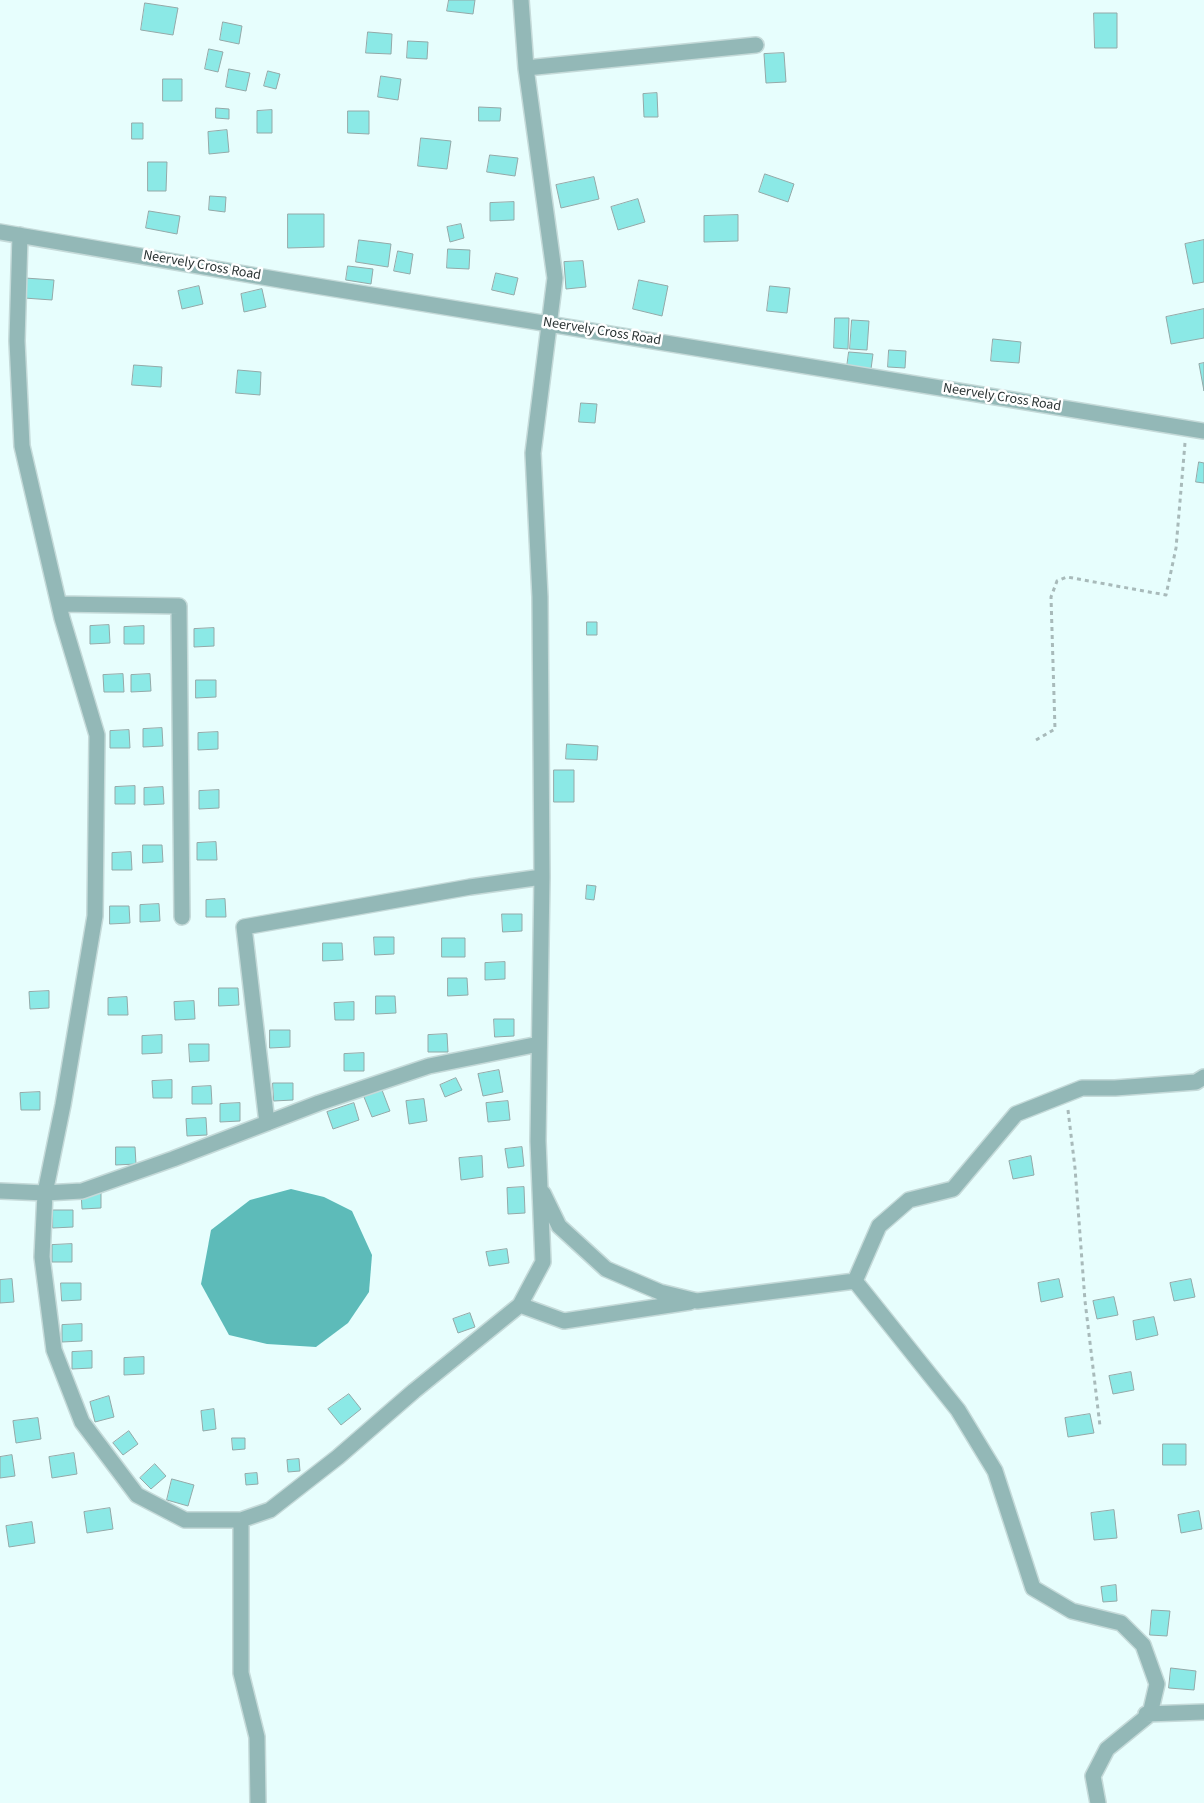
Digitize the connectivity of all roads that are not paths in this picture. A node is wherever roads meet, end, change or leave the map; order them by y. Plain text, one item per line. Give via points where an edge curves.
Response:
1 (521, 0) edge
2 (756, 45) dead end
3 (526, 68) junction
4 (0, 232) edge
5 (20, 235) junction
6 (550, 324) junction
7 (1204, 431) edge
8 (59, 604) junction
9 (542, 878) junction
10 (182, 917) dead end
11 (539, 1044) junction
12 (1204, 1077) edge
13 (267, 1123) junction
14 (540, 1187) junction
15 (0, 1191) edge
16 (45, 1193) junction
17 (855, 1281) junction
18 (697, 1301) junction
19 (520, 1305) junction
20 (241, 1520) junction
21 (1204, 1712) edge
22 (1148, 1714) junction
23 (258, 1803) edge
24 (1098, 1803) edge

1 - 3 street
2 - 3 street
3 - 6 street via 555,278
4 - 5 street, Neervely Cross Road
5 - 6 street, Neervely Cross Road
5 - 8 street via 17,341 22,446
6 - 7 street, Neervely Cross Road
6 - 9 street via 532,453 540,597
8 - 10 street via 178,606
8 - 16 street via 97,735 95,916
9 - 11 street
9 - 13 street via 470,887 244,927
11 - 13 street via 429,1066
11 - 14 street
12 - 17 street via 1196,1082 1082,1088 1016,1114 953,1189 909,1200 879,1226
13 - 16 street via 82,1191
14 - 18 street via 559,1226 606,1269 660,1292
14 - 19 street via 543,1262
15 - 16 street
16 - 20 street via 42,1257 54,1350 82,1422 138,1496 185,1520
17 - 18 street
17 - 22 street via 958,1410 995,1471 1033,1588 1072,1611 1121,1623 1143,1645 1157,1684
18 - 19 street via 564,1321
19 - 20 street via 270,1510
20 - 23 street via 241,1673 257,1736
21 - 22 street
22 - 24 street via 1107,1749 1093,1776

